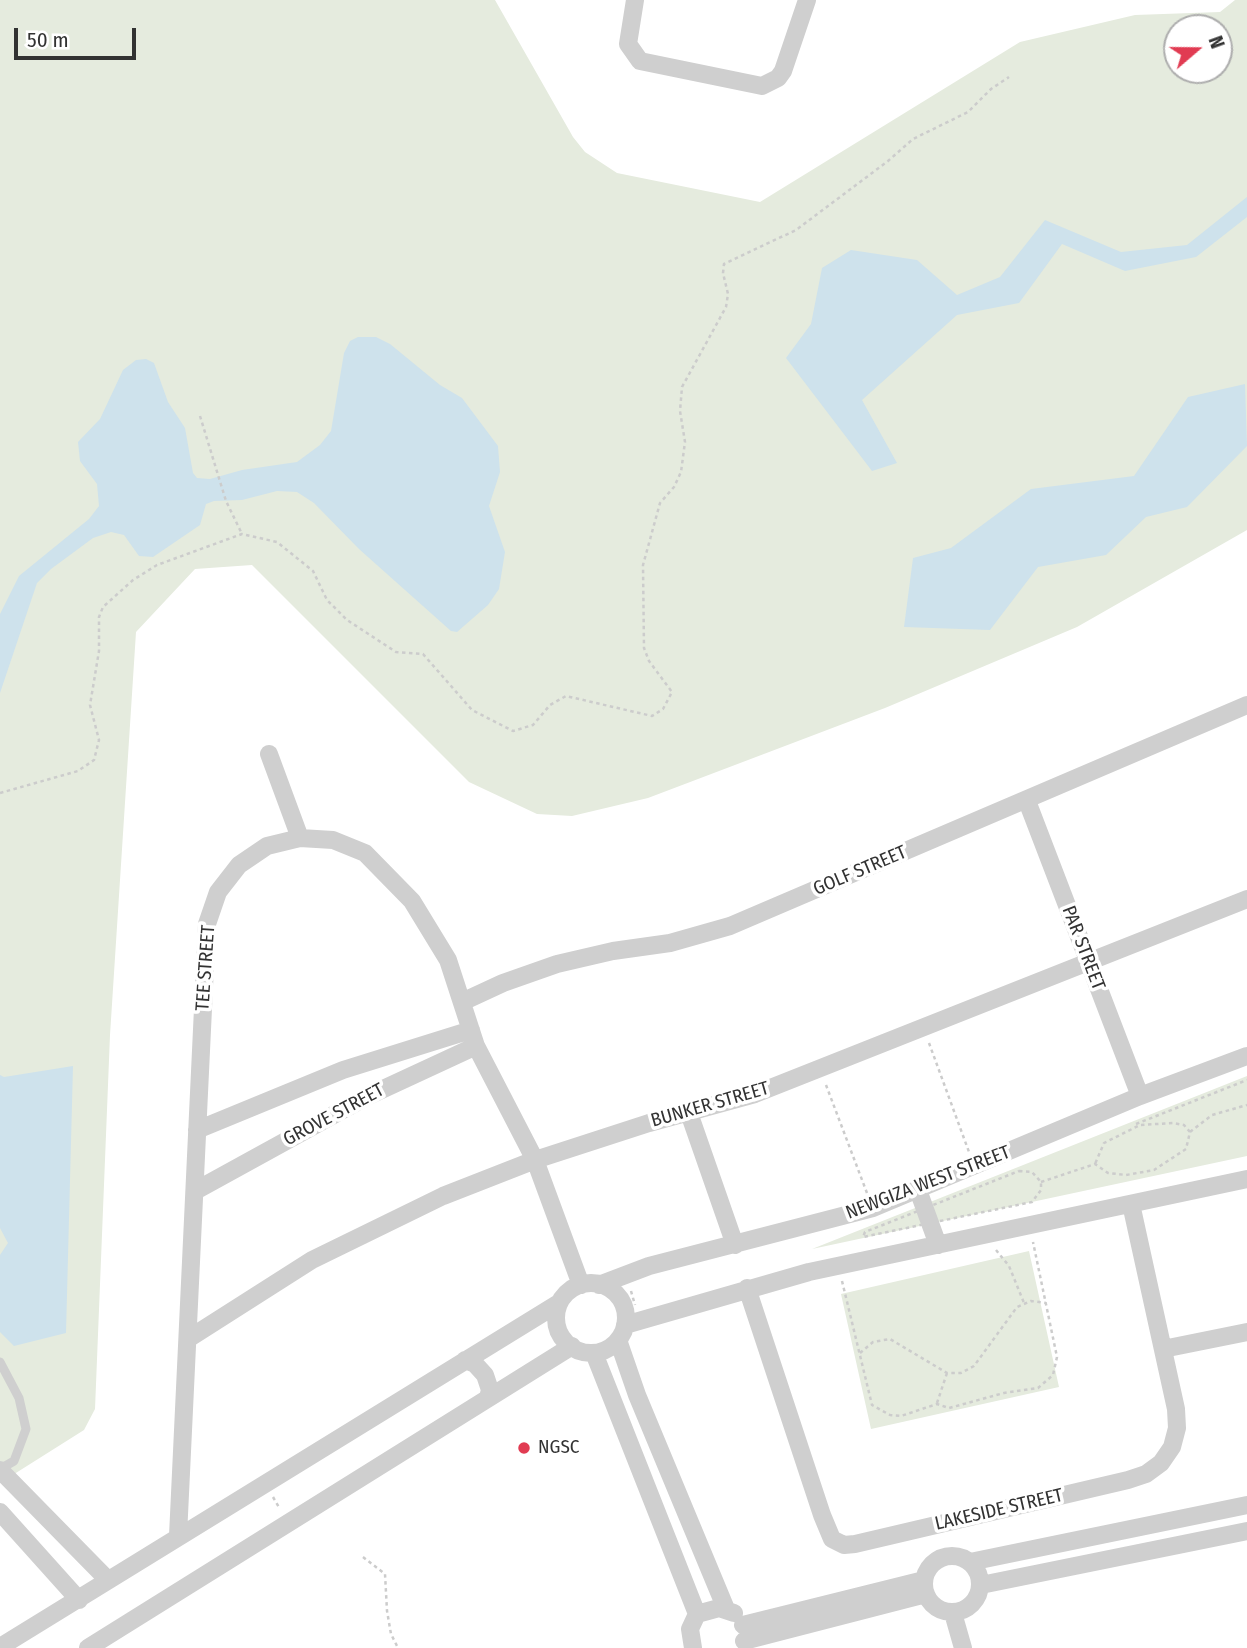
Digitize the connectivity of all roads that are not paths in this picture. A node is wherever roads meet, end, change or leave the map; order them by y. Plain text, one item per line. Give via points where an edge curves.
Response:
1 (635, 0) edge
2 (807, 0) edge
3 (1247, 705) edge
4 (269, 754) dead end
5 (1027, 801) junction
6 (300, 838) junction
7 (1247, 899) edge
8 (1088, 961) junction
9 (462, 1002) junction
10 (473, 1038) junction
11 (1247, 1056) edge
12 (1140, 1096) junction
13 (690, 1113) junction
14 (197, 1130) junction
15 (535, 1160) junction
16 (1247, 1179) edge
17 (918, 1190) junction
18 (195, 1191) junction
19 (1131, 1204) junction
20 (938, 1244) junction
21 (735, 1245) junction
22 (599, 1284) junction
23 (581, 1285) junction
24 (747, 1288) junction
25 (559, 1303) junction
26 (628, 1329) junction
27 (1247, 1332) edge
28 (188, 1339) junction
29 (572, 1346) junction
30 (1163, 1349) junction
31 (594, 1353) junction
32 (465, 1360) junction
33 (0, 1362) edge
34 (637, 1395) junction
35 (488, 1398) junction
36 (614, 1403) junction
37 (0, 1470) edge
38 (1247, 1505) edge
39 (0, 1512) edge
40 (1247, 1531) edge
41 (178, 1536) junction
42 (971, 1562) junction
43 (108, 1580) junction
44 (981, 1585) junction
45 (925, 1587) junction
46 (79, 1600) junction
47 (726, 1609) junction
48 (953, 1613) junction
49 (697, 1614) junction
50 (743, 1638) edge
51 (0, 1647) edge
52 (88, 1648) edge
53 (692, 1648) edge
54 (963, 1648) edge

1 - 2 street via 628,44 640,61 762,86 783,71
3 - 5 street, GOLF STREET
4 - 6 street
5 - 8 street, PAR STREET
5 - 9 street, GOLF STREET via 730,926 670,943 557,964
6 - 9 street, TEE STREET via 333,840 365,853 390,876 430,928 448,960
6 - 14 street, TEE STREET via 267,846 239,865 214,902 207,924
7 - 8 street, BUNKER STREET
8 - 12 street, PAR STREET
8 - 13 street, BUNKER STREET via 755,1094
9 - 10 street, TEE STREET
10 - 14 street, GROVE STREET via 331,1074
10 - 15 street, TEE STREET
10 - 18 street, GROVE STREET
11 - 12 street, NEWGIZA WEST STREET
12 - 17 street, NEWGIZA WEST STREET
13 - 15 street, BUNKER STREET
13 - 21 street
14 - 18 street, TEE STREET
15 - 23 street, TEE STREET
15 - 28 street, BUNKER STREET via 377,1226 312,1260
16 - 19 street
17 - 20 street
17 - 21 street, NEWGIZA WEST STREET via 873,1208
18 - 28 street, TEE STREET
19 - 20 street
19 - 30 street, LAKESIDE STREET
20 - 24 street
21 - 22 street, NEWGIZA WEST STREET via 649,1266
22 - 23 street
22 - 26 street via 617,1295
23 - 25 street
24 - 26 street
24 - 30 street, LAKESIDE STREET via 822,1515 832,1539 844,1545 1146,1474 1161,1463 1177,1429
25 - 29 street via 559,1332
25 - 32 street
26 - 31 street via 607,1349
26 - 34 street
27 - 30 street
28 - 41 street, TEE STREET
29 - 31 street
29 - 35 street
31 - 36 street
32 - 35 street via 485,1376
32 - 41 street
33 - 37 lane via 19,1398 26,1429 14,1461
34 - 36 street
34 - 47 street
35 - 52 street
36 - 49 street
37 - 43 street
38 - 42 street
39 - 46 street
40 - 44 street
41 - 43 street
42 - 44 street
42 - 45 street via 958,1556 943,1557 930,1566
43 - 46 street
44 - 48 street via 966,1610
45 - 48 street via 936,1608
45 - 50 street
46 - 51 street
47 - 49 street via 711,1608
47 - 50 street via 736,1616
48 - 54 street
49 - 53 street via 690,1629

